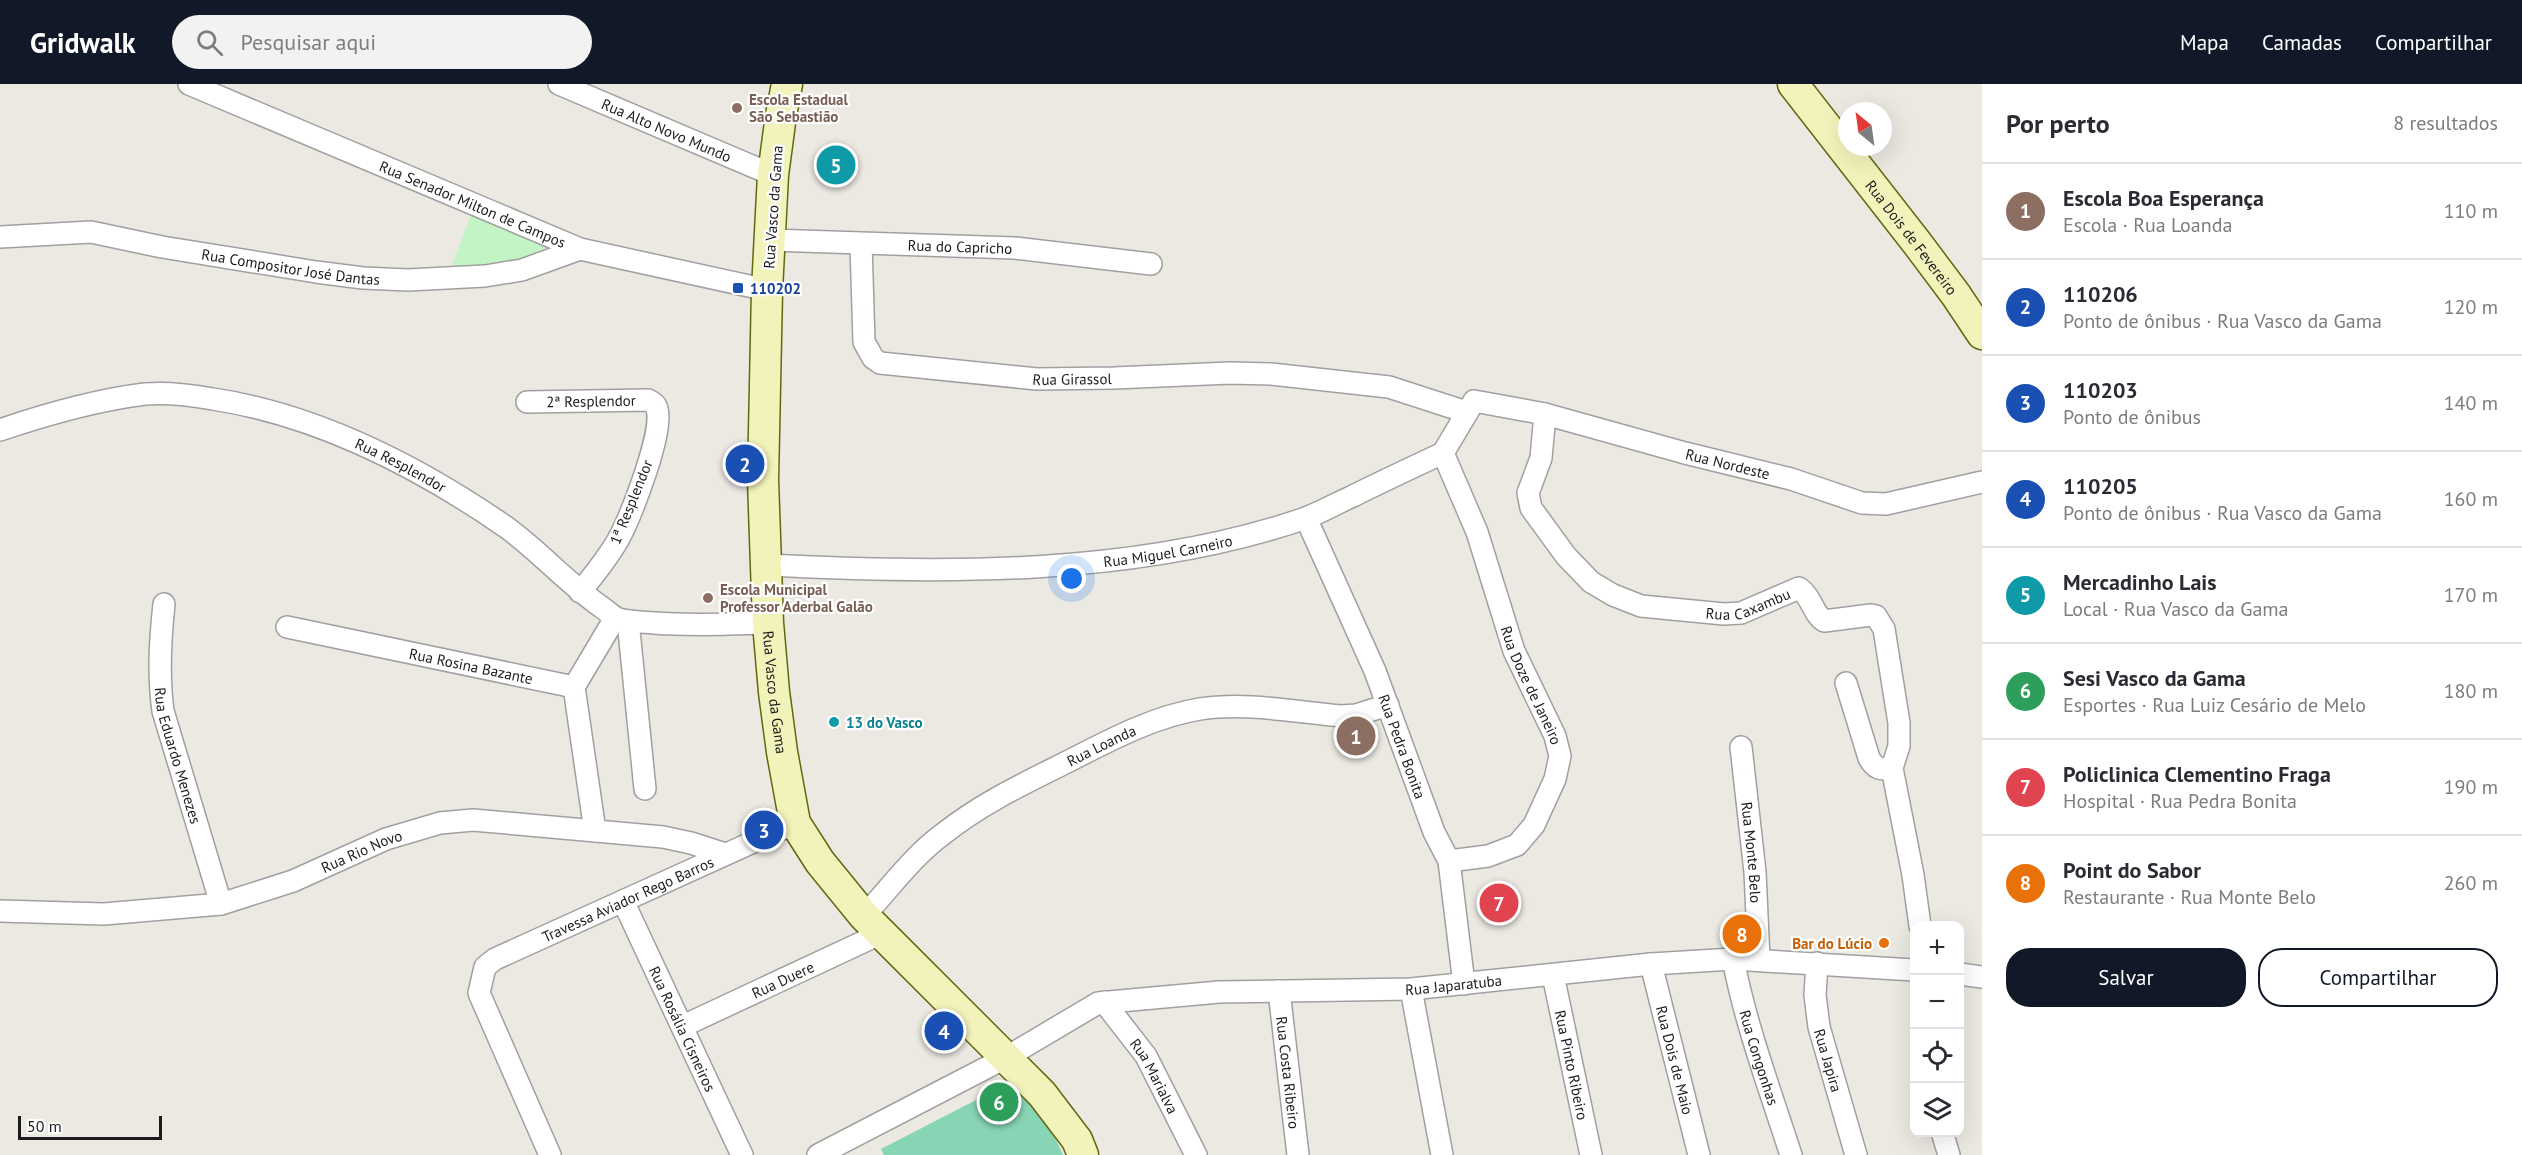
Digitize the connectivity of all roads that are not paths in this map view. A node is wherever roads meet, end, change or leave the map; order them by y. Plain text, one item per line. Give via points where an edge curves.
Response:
1 (189, 84) edge
2 (559, 84) edge
3 (787, 84) edge
4 (1793, 84) edge
5 (773, 175) junction
6 (0, 237) edge
7 (770, 240) junction
8 (861, 244) junction
9 (580, 249) junction
10 (1151, 264) dead end
11 (767, 290) junction
12 (1982, 334) edge
13 (527, 402) dead end
14 (654, 404) joint
15 (1470, 406) junction
16 (1545, 414) junction
17 (0, 430) edge
18 (1443, 453) junction
19 (1982, 482) edge
20 (1306, 518) junction
21 (767, 565) junction
22 (580, 592) junction
23 (164, 604) dead end
24 (621, 619) junction
25 (768, 623) junction
26 (287, 627) dead end
27 (1846, 683) dead end
28 (574, 687) junction
29 (1388, 705) junction
30 (1741, 747) dead end
31 (1892, 768) junction
32 (645, 789) dead end
33 (795, 823) junction
34 (595, 831) junction
35 (725, 854) junction
36 (1449, 861) junction
37 (623, 901) junction
38 (221, 904) junction
39 (0, 911) edge
40 (1919, 921) edge
41 (872, 925) junction
42 (1733, 959) junction
43 (1759, 959) junction
44 (1817, 963) junction
45 (1651, 964) junction
46 (1910, 970) edge
47 (1553, 975) junction
48 (1964, 975) edge
49 (1982, 977) edge
50 (1464, 984) junction
51 (1410, 989) junction
52 (1279, 991) junction
53 (1104, 1002) junction
54 (683, 1026) junction
55 (1007, 1057) junction
56 (1944, 1137) edge
57 (550, 1155) edge
58 (742, 1155) edge
59 (818, 1155) edge
60 (1083, 1155) edge
61 (1196, 1155) edge
62 (1298, 1155) edge
63 (1442, 1155) edge
64 (1591, 1155) edge
65 (1699, 1155) edge
66 (1791, 1155) edge
67 (1856, 1155) edge
68 (1949, 1155) edge

1 - 9 street, Rua Senador Milton de Campos
2 - 5 street, Rua Alto Novo Mundo
3 - 5 main road, Rua Vasco da Gama
4 - 12 main road, Rua Dois de Fevereiro via 1917,243
5 - 7 main road, Rua Vasco da Gama
6 - 9 street, Rua Compositor José Dantas via 91,232 316,272 408,280 522,270
7 - 8 street, Rua do Capricho
7 - 11 main road, Rua Vasco da Gama
8 - 10 street, Rua do Capricho via 1015,248
8 - 15 street, Rua Girassol via 864,342 880,363 1038,379 1271,374 1389,387
9 - 11 street, Rua Senador Milton de Campos
11 - 21 main road, Rua Vasco da Gama via 764,480
13 - 14 street, 2ª Resplendor via 648,400
14 - 22 street, 1ª Resplendor via 658,415 647,470 619,537
15 - 16 street, Rua Nordeste
15 - 18 street
16 - 19 street, Rua Nordeste via 1791,479 1862,503 1886,504
16 - 31 street, Rua Caxambu via 1541,458 1528,493 1532,508 1566,556 1591,582 1641,606 1724,614 1741,613 1799,588 1824,621 1876,616 1884,629 1899,723 1899,746
17 - 22 street, Rua Resplendor via 102,401 147,394 193,395 283,413 448,489 508,529
18 - 20 street, Rua Miguel Carneiro
18 - 36 street, Rua Doze de Janeiro via 1477,532 1514,651 1555,736 1560,756 1555,778 1534,825 1517,845 1488,856
20 - 21 street, Rua Miguel Carneiro via 1190,550 1049,565 901,570
20 - 29 street, Rua Pedra Bonita
21 - 25 main road, Rua Vasco da Gama
22 - 24 street, Rua Resplendor
23 - 38 street, Rua Eduardo Menezes via 159,683 164,711
24 - 25 street via 671,624
24 - 28 street
24 - 32 street
25 - 33 main road, Rua Vasco da Gama via 782,752
26 - 28 street, Rua Rosina Bazante
27 - 31 street via 1869,758 1874,767
28 - 34 street
29 - 36 street, Rua Pedra Bonita via 1434,832
29 - 41 street, Rua Loanda via 1341,716 1228,706 1184,712 1141,727 993,798 942,834 914,860
30 - 43 street, Rua Monte Belo via 1755,872
31 - 40 street, Rua Caxambu
33 - 35 street, Travessa Aviador Rego Barros
33 - 41 main road, Rua Vasco da Gama via 820,862
34 - 35 street, Rua Rio Novo via 663,837
34 - 38 street, Rua Rio Novo via 473,820 440,823 386,839 293,881
35 - 37 street, Travessa Aviador Rego Barros
36 - 50 street, Rua Pedra Bonita
37 - 54 street, Rua Rosália Cisneiros
37 - 57 street, Travessa Aviador Rego Barros via 485,967 480,993
38 - 39 street, Rua Rio Novo via 105,914
41 - 54 street, Rua Duere
41 - 55 main road, Rua Vasco da Gama
42 - 43 street, Rua Japaratuba
42 - 45 street, Rua Japaratuba
42 - 66 street, Rua Congonhas via 1750,1032
43 - 44 street, Rua Japaratuba
44 - 46 street, Rua Japaratuba
44 - 67 street, Rua Japira via 1819,1028
45 - 47 street, Rua Japaratuba
45 - 65 street, Rua Dois de Maio
47 - 50 street, Rua Japaratuba
47 - 64 street, Rua Pinto Ribeiro
48 - 49 street
50 - 51 street, Rua Japaratuba
51 - 52 street, Rua Japaratuba
51 - 63 street
52 - 53 street, Rua Japaratuba
52 - 62 street, Rua Costa Ribeiro
53 - 55 street, Rua Japaratuba via 1089,1007
53 - 61 street, Rua Marialva via 1146,1056
54 - 58 street, Rua Rosália Cisneiros
55 - 59 street, Rua Japaratuba
55 - 60 main road, Rua Vasco da Gama via 1065,1123
56 - 68 street

